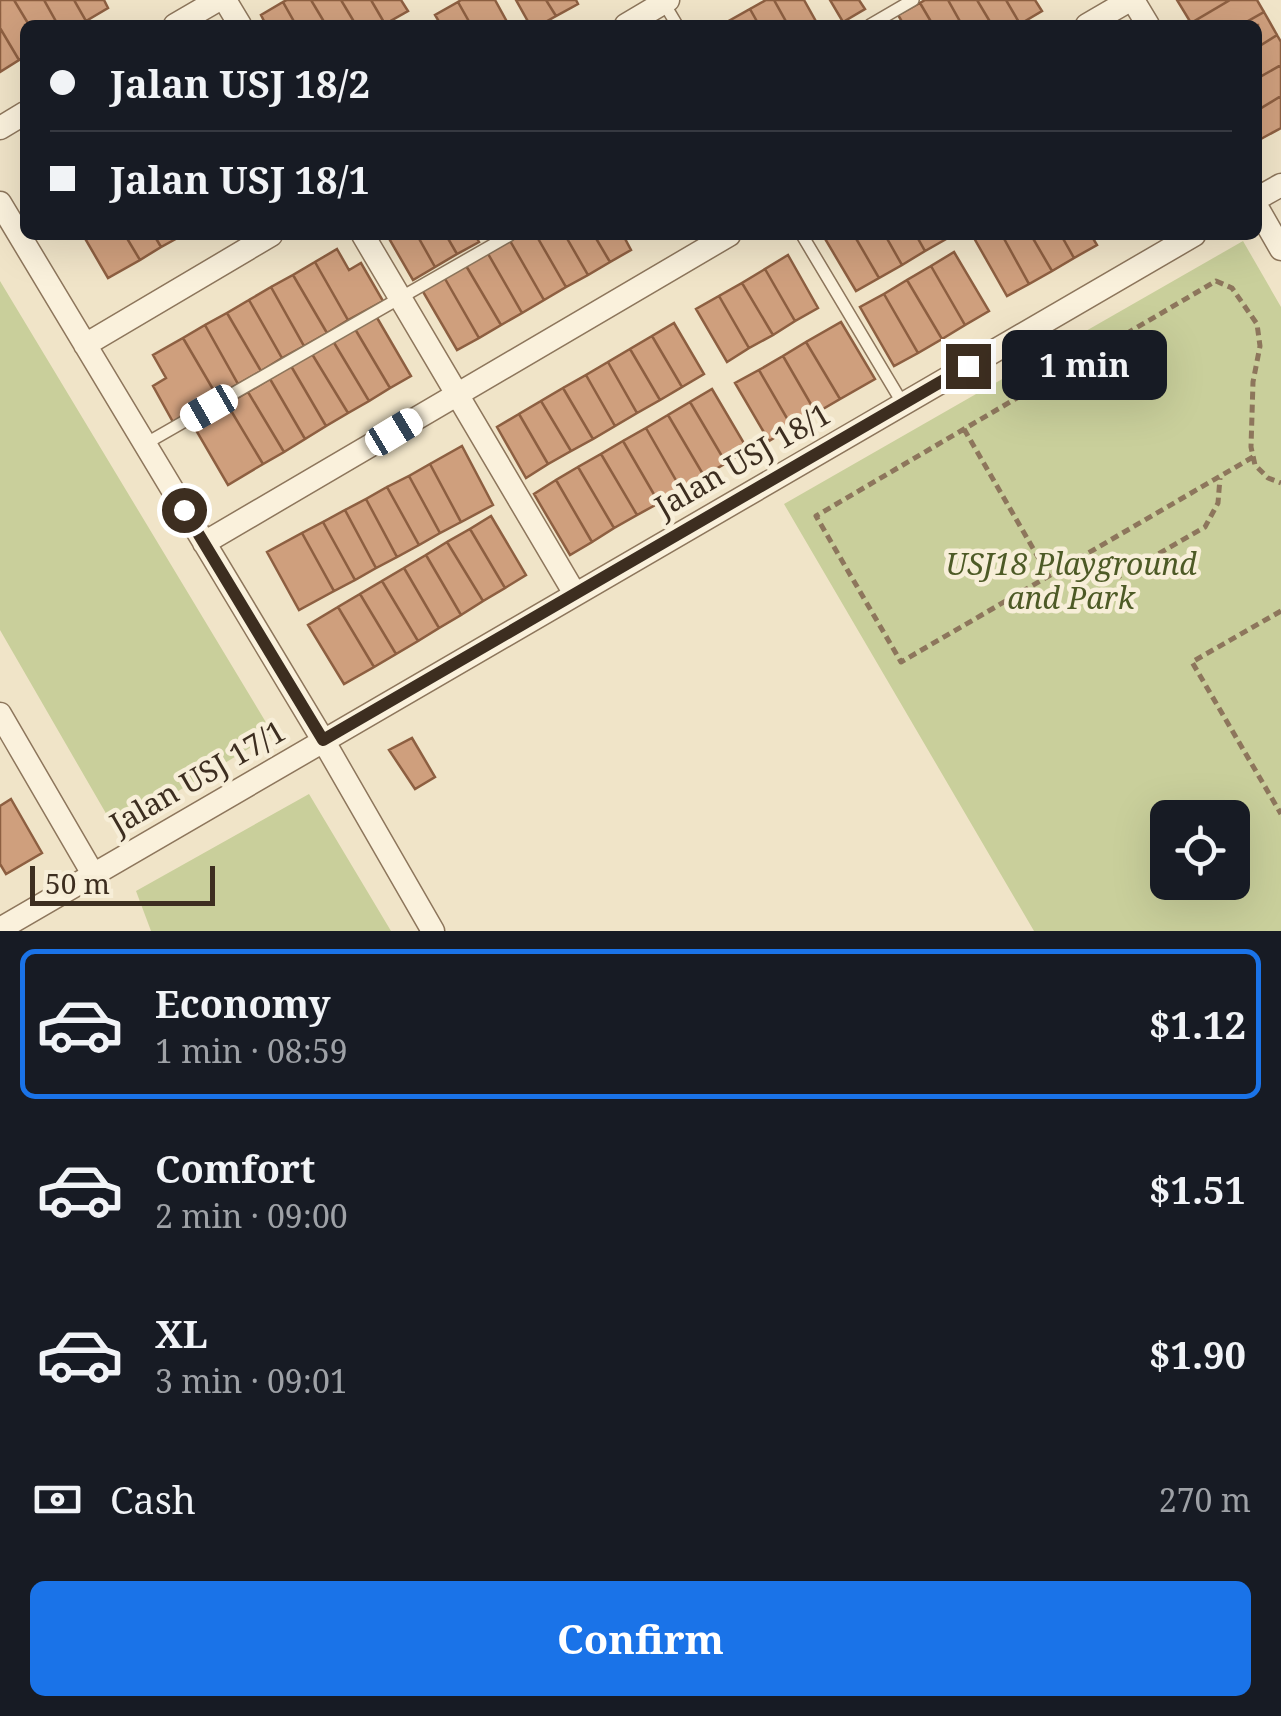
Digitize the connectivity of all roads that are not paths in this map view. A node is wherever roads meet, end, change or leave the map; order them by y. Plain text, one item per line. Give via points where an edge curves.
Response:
1 (222, 0) edge
2 (913, 0) edge
3 (1131, 0) edge
4 (665, 1) edge
5 (184, 20) edge
6 (634, 20) edge
7 (879, 20) edge
8 (1096, 20) edge
9 (0, 204) edge
10 (1262, 216) edge
11 (20, 237) edge
12 (22, 240) edge
13 (263, 240) edge
14 (367, 240) edge
15 (501, 240) edge
16 (720, 240) edge
17 (805, 240) edge
18 (1185, 240) edge
19 (1281, 249) edge
20 (401, 299) junction
21 (85, 345) junction
22 (457, 395) junction
23 (903, 404) junction
24 (145, 444) junction
25 (204, 543) junction
26 (575, 594) junction
27 (0, 714) edge
28 (323, 740) junction
29 (93, 874) junction
30 (0, 929) edge
31 (433, 931) edge

1 - 5 street
2 - 7 lane
3 - 8 street
4 - 6 street
9 - 11 street
10 - 19 street
12 - 21 street
13 - 21 street
14 - 20 street
15 - 20 lane
16 - 22 street
17 - 23 lane
18 - 23 street, Jalan USJ 18/1
20 - 22 street
20 - 24 lane
21 - 24 street
22 - 25 street
22 - 26 street
23 - 26 street, Jalan USJ 18/1
24 - 25 street
25 - 28 street
26 - 28 street, Jalan USJ 18/1
27 - 29 street
28 - 29 street, Jalan USJ 17/1
28 - 31 street
29 - 30 street, Jalan USJ 17/1

